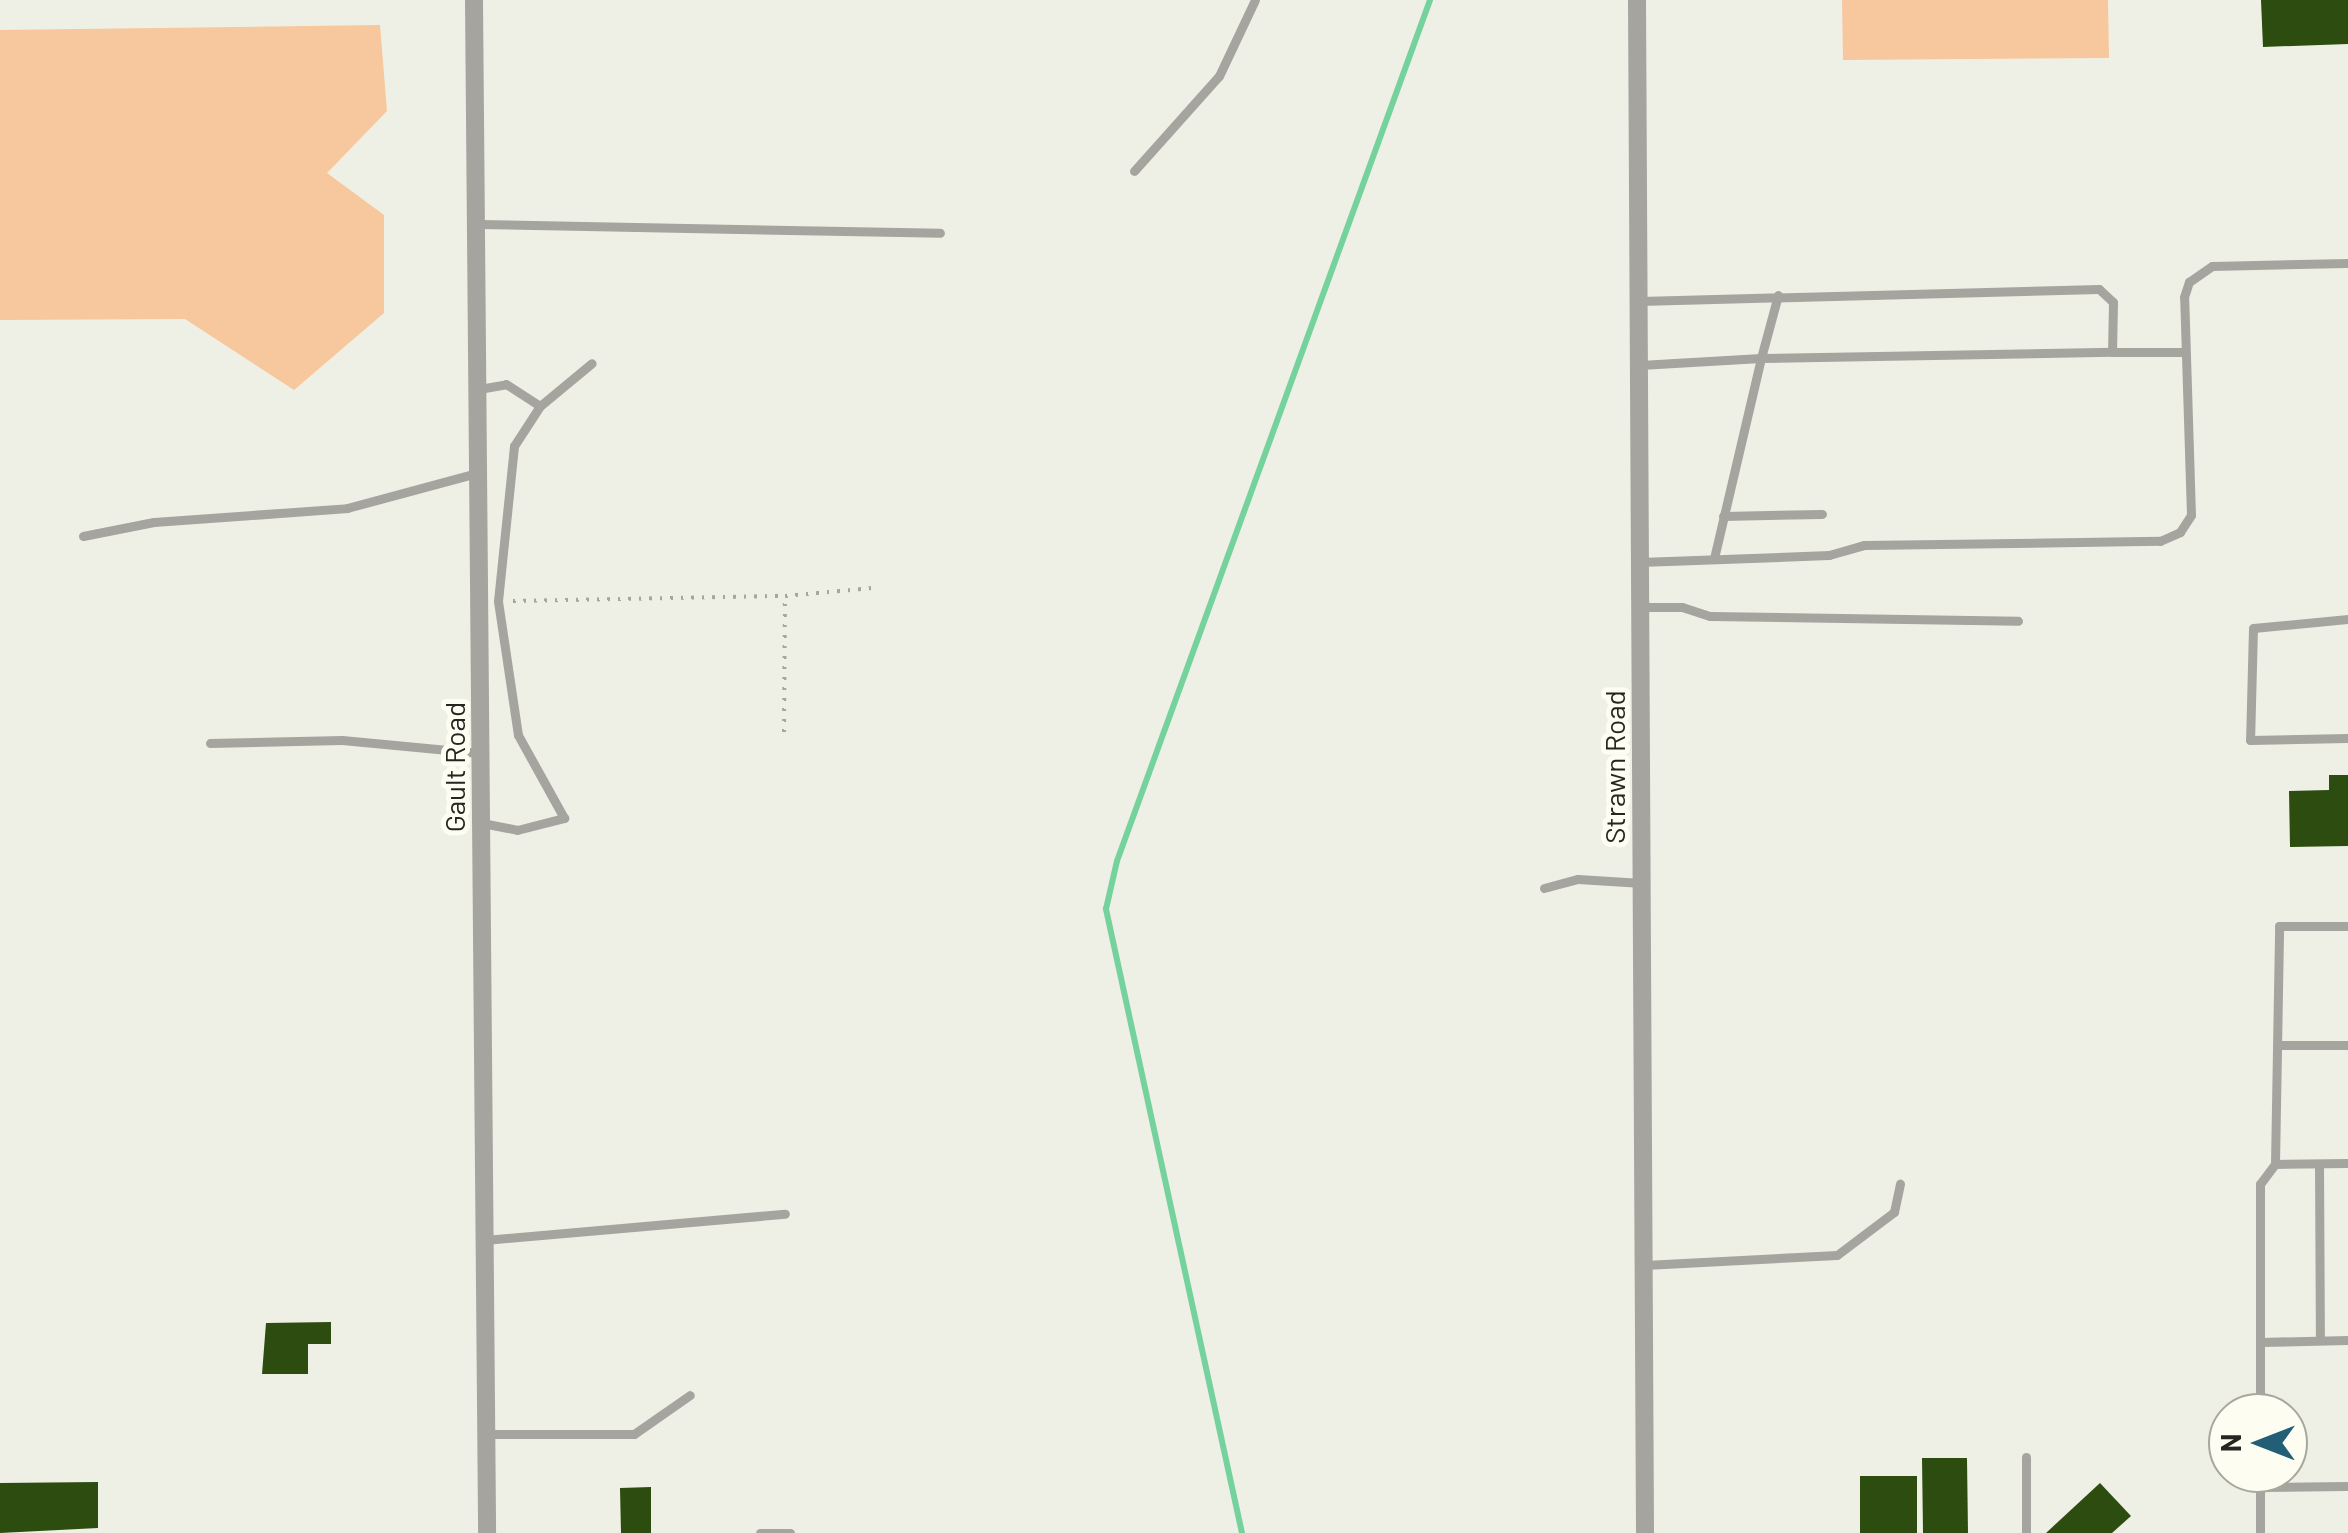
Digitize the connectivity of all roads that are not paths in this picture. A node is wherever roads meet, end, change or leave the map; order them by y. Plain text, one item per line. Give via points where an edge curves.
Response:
1 (474, 0) edge
2 (1255, 0) edge
3 (1637, 0) edge
4 (1134, 171) dead end
5 (478, 224) junction
6 (940, 233) dead end
7 (2348, 264) edge
8 (1778, 295) junction
9 (1639, 301) junction
10 (2112, 352) junction
11 (2186, 352) junction
12 (1761, 358) junction
13 (592, 363) dead end
14 (1639, 365) junction
15 (479, 389) junction
16 (540, 406) junction
17 (480, 473) junction
18 (1822, 514) dead end
19 (1723, 516) junction
20 (83, 536) dead end
21 (1714, 558) junction
22 (1640, 562) junction
23 (1640, 607) junction
24 (2348, 619) edge
25 (2018, 621) dead end
26 (2348, 738) edge
27 (210, 742) dead end
28 (482, 753) junction
29 (482, 823) junction
30 (1642, 883) junction
31 (1544, 888) dead end
32 (2348, 926) edge
33 (2348, 1044) edge
34 (2280, 1045) junction
35 (2348, 1163) edge
36 (2274, 1164) junction
37 (2319, 1164) junction
38 (1900, 1184) dead end
39 (785, 1214) dead end
40 (485, 1240) junction
41 (1645, 1265) junction
42 (2320, 1340) junction
43 (2348, 1340) edge
44 (2260, 1342) junction
45 (2260, 1393) edge
46 (690, 1395) dead end
47 (486, 1434) junction
48 (2026, 1457) dead end
49 (2308, 1486) edge
50 (2348, 1486) edge
51 (2260, 1493) edge
52 (487, 1533) edge
53 (760, 1533) edge
54 (790, 1533) edge
55 (1644, 1533) edge
56 (2026, 1533) edge
57 (2260, 1533) edge

1 - 5 street, Gault Road
2 - 4 lane via 1219,76
3 - 9 street, Strawn Road
5 - 6 lane
5 - 15 street, Gault Road
7 - 11 lane via 2236,264 2198,272 2184,297
8 - 9 lane
8 - 10 lane via 2100,289 2113,302
8 - 12 lane
9 - 14 street, Strawn Road
10 - 11 lane
10 - 12 lane
11 - 21 lane via 2191,515 2180,532 2160,542 1864,545 1829,555
12 - 14 lane
12 - 19 lane
13 - 16 lane
14 - 22 street, Strawn Road
15 - 16 lane via 506,384
15 - 17 street, Gault Road
16 - 29 lane via 514,446 498,602 518,736 564,818 517,830
17 - 20 lane via 347,508 154,522
17 - 28 street, Gault Road
18 - 19 lane
19 - 21 lane
21 - 22 lane
22 - 23 street, Strawn Road
23 - 25 lane via 1682,607 1710,616
23 - 30 street, Strawn Road
24 - 26 lane via 2253,628 2250,740
27 - 28 lane via 342,740
28 - 29 street, Gault Road
29 - 40 street, Gault Road
30 - 31 lane via 1578,879
30 - 41 street, Strawn Road
32 - 34 lane via 2279,926
33 - 34 lane
34 - 36 lane
35 - 37 lane
36 - 37 lane
36 - 44 lane via 2260,1184
37 - 42 lane
38 - 41 lane via 1894,1212 1838,1255
39 - 40 lane
40 - 47 street, Gault Road
41 - 55 street, Strawn Road
42 - 43 lane
42 - 44 lane
44 - 45 lane
46 - 47 lane via 634,1434
47 - 52 street, Gault Road
48 - 56 lane
49 - 50 lane
51 - 57 lane
53 - 54 lane

